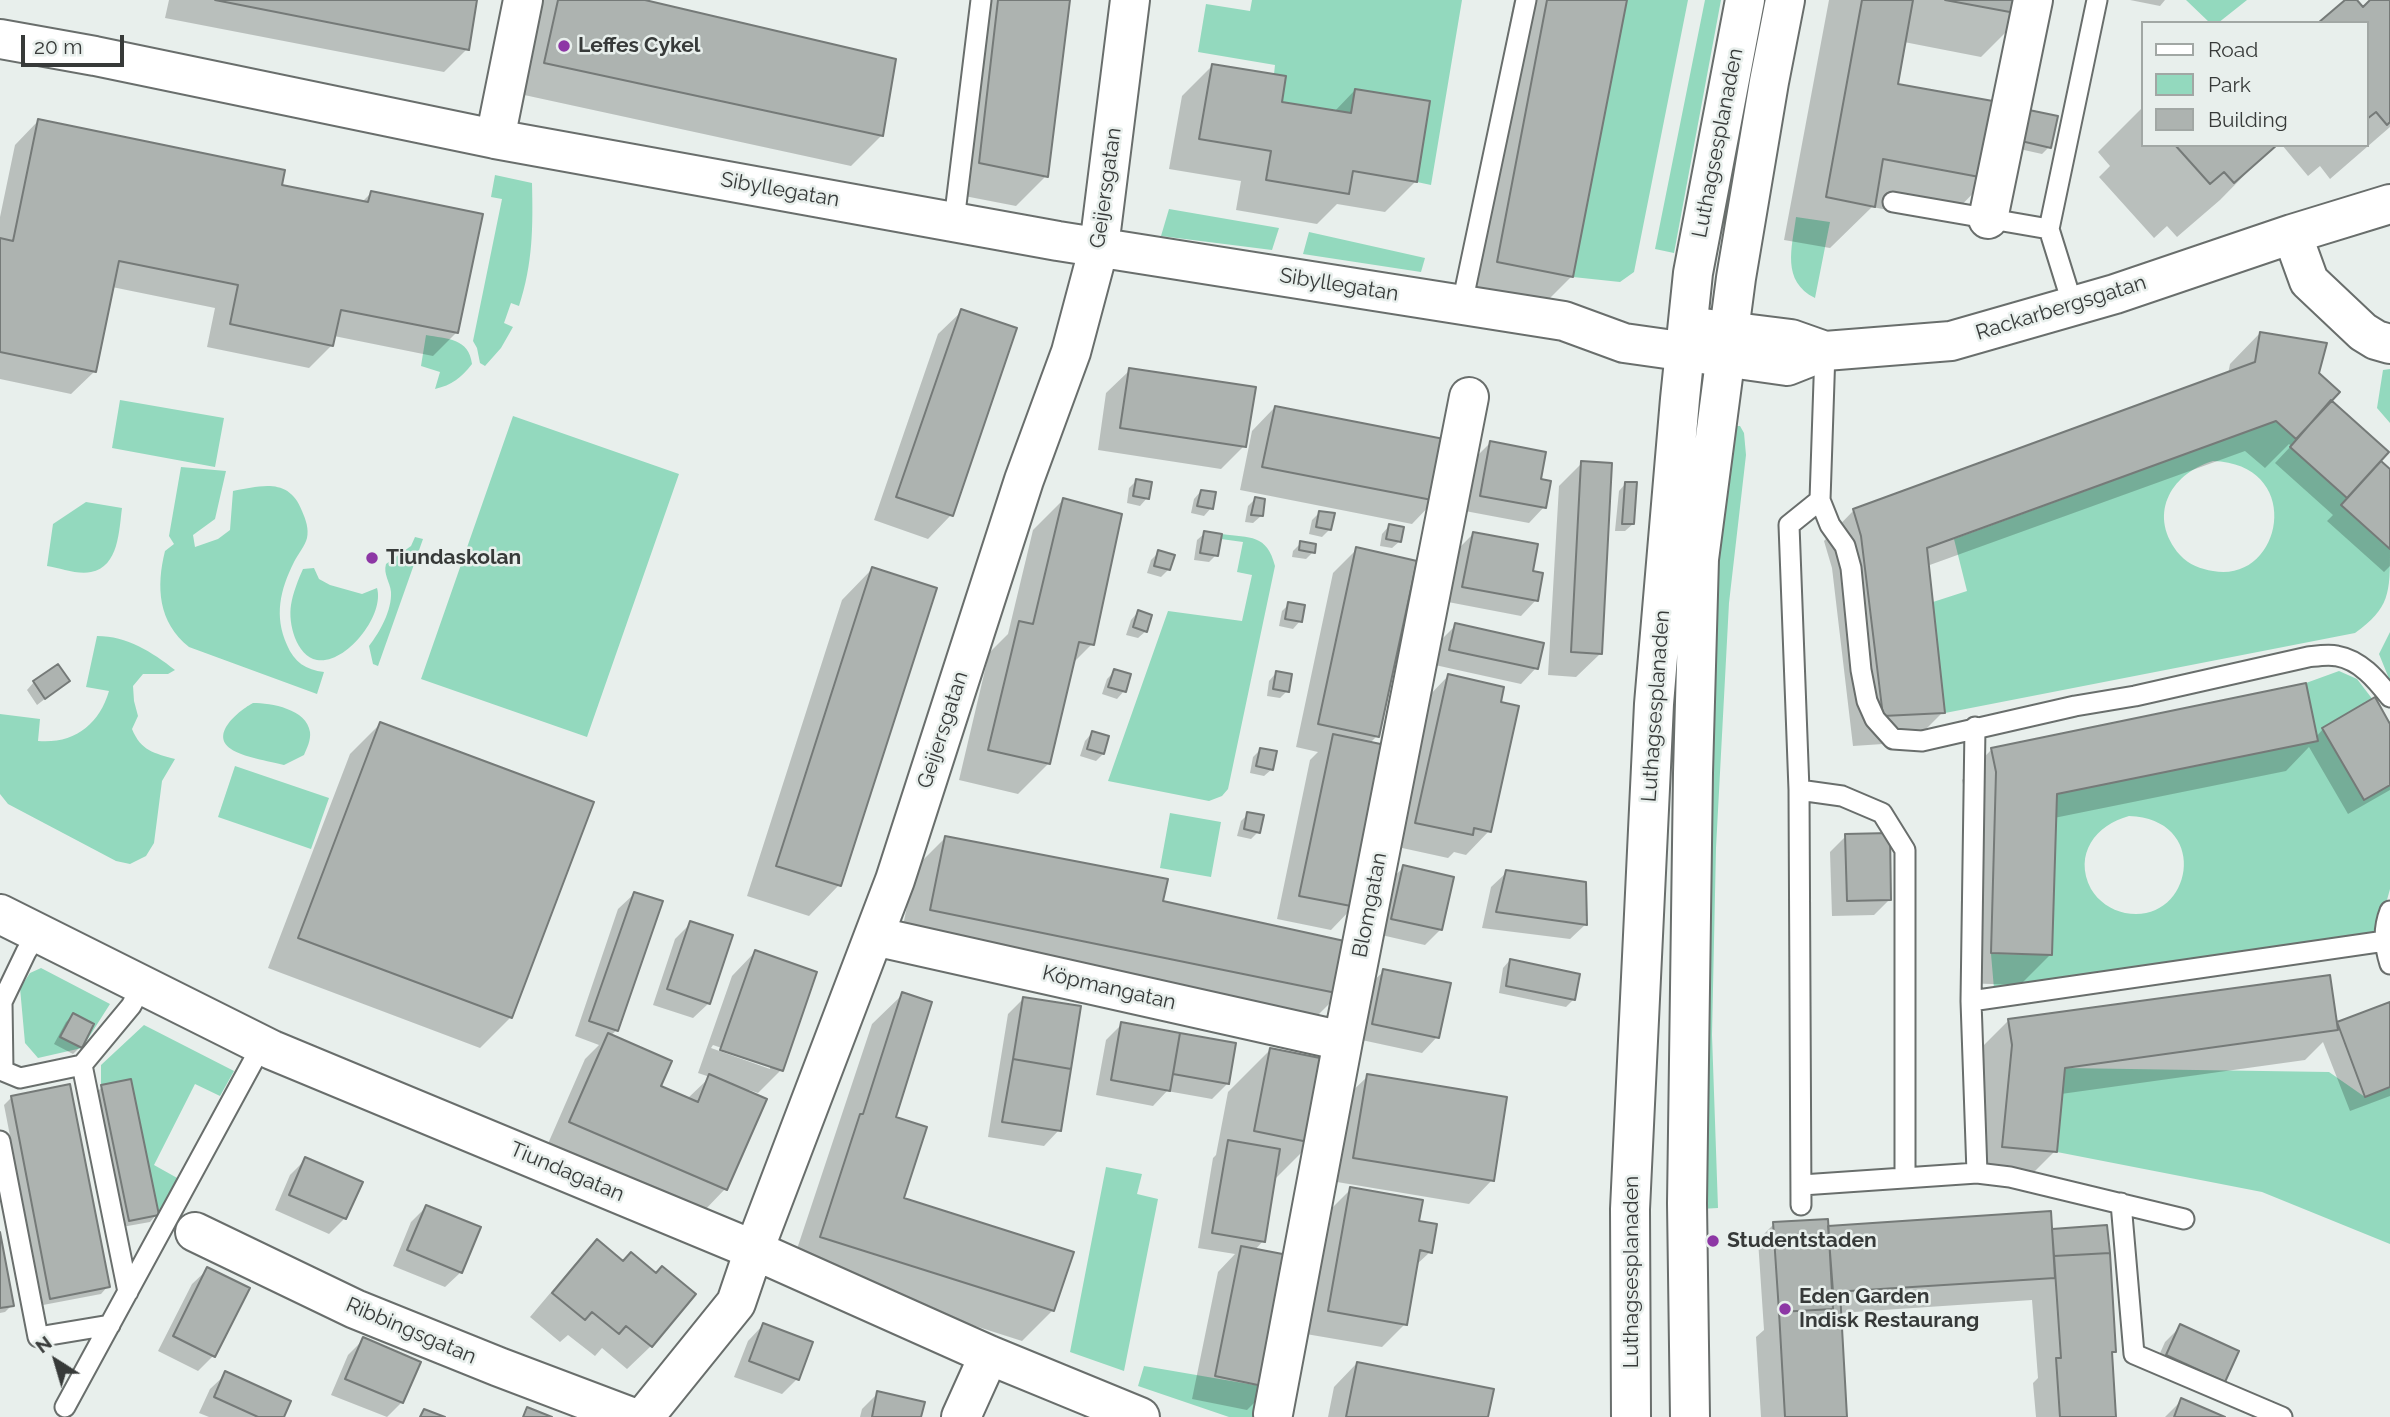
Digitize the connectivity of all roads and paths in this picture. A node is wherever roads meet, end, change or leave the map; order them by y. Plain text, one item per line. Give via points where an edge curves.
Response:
1 (523, 0) edge
2 (981, 0) edge
3 (1130, 0) edge
4 (1526, 0) edge
5 (1745, 0) edge
6 (1785, 0) edge
7 (2033, 0) edge
8 (2097, 0) edge
9 (0, 39) edge
10 (495, 139) junction
11 (1893, 202) dead end
12 (2390, 204) edge
13 (1988, 219) junction
14 (954, 221) junction
15 (2049, 229) junction
16 (2292, 234) junction
17 (1099, 247) junction
18 (1462, 304) junction
19 (2073, 306) junction
20 (1686, 339) junction
21 (1726, 344) junction
22 (2390, 344) edge
23 (1825, 351) junction
24 (1469, 397) dead end
25 (1820, 500) junction
26 (2390, 696) edge
27 (1975, 727) junction
28 (1799, 790) junction
29 (2390, 911) edge
30 (0, 914) edge
31 (37, 934) junction
32 (874, 936) junction
33 (2385, 942) junction
34 (2390, 964) edge
35 (142, 985) junction
36 (1971, 1001) junction
37 (1343, 1041) junction
38 (262, 1045) junction
39 (82, 1065) junction
40 (1, 1074) edge
41 (0, 1141) edge
42 (1977, 1173) junction
43 (1905, 1178) junction
44 (1802, 1185) junction
45 (2121, 1203) junction
46 (1801, 1205) dead end
47 (2184, 1219) dead end
48 (195, 1232) dead end
49 (754, 1250) junction
50 (128, 1292) junction
51 (110, 1325) junction
52 (989, 1355) junction
53 (65, 1407) dead end
54 (1273, 1414) dead end
55 (631, 1417) edge
56 (644, 1417) edge
57 (961, 1417) edge
58 (1140, 1417) edge
59 (1631, 1417) edge
60 (1690, 1417) edge
61 (2282, 1417) edge

1 - 10 street
2 - 14 lane
3 - 17 street, Geijersgatan
4 - 18 lane
5 - 20 street, Luthagsesplanaden via 1693,273
6 - 21 street, Luthagsesplanaden
7 - 13 street
8 - 15 lane
9 - 10 street, Sibyllegatan
10 - 14 street, Sibyllegatan
11 - 13 lane
12 - 16 street, Rackarbergsgatan
13 - 15 lane
14 - 17 street, Sibyllegatan
15 - 19 lane
16 - 19 street, Rackarbergsgatan
16 - 22 street via 2309,281 2363,332
17 - 18 street, Sibyllegatan
17 - 32 street, Geijersgatan via 1072,352 1024,480
18 - 20 street, Sibyllegatan via 1564,321 1627,319
19 - 23 street, Rackarbergsgatan via 1951,341
20 - 21 street, Rackarbergsgatan
20 - 59 street, Luthagsesplanaden via 1653,718 1630,1209
21 - 23 street, Rackarbergsgatan via 1787,366
21 - 60 street, Luthagsesplanaden via 1699,559 1687,1203
23 - 25 lane
24 - 37 street, Blomgatan
25 - 27 lane via 1852,569 1861,670 1875,719 1893,738 1922,741
25 - 28 lane via 1788,525
26 - 27 lane via 2357,663 2337,656 2308,657
27 - 36 lane
28 - 43 lane via 1842,796 1882,813 1905,850
28 - 44 lane
29 - 33 lane
30 - 31 street, Tiundagatan
31 - 35 street, Tiundagatan
31 - 40 lane via 2,1002
32 - 37 street, Köpmangatan
32 - 49 street, Geijersgatan
33 - 34 lane
33 - 36 lane
35 - 38 street, Tiundagatan
35 - 39 lane via 131,1006
36 - 42 lane
37 - 54 street, Blomgatan
38 - 49 street, Tiundagatan
38 - 50 lane
39 - 40 lane via 20,1078
39 - 50 lane
41 - 51 lane via 38,1337
42 - 43 lane
42 - 45 lane
43 - 44 lane
44 - 46 lane
45 - 47 lane
45 - 61 lane via 2134,1354
48 - 55 street, Ribbingsgatan via 355,1309
49 - 52 street, Tiundagatan
49 - 56 street, Geijersgatan via 736,1303
50 - 51 lane
51 - 53 lane
52 - 57 street
52 - 58 street, Tiundagatan

